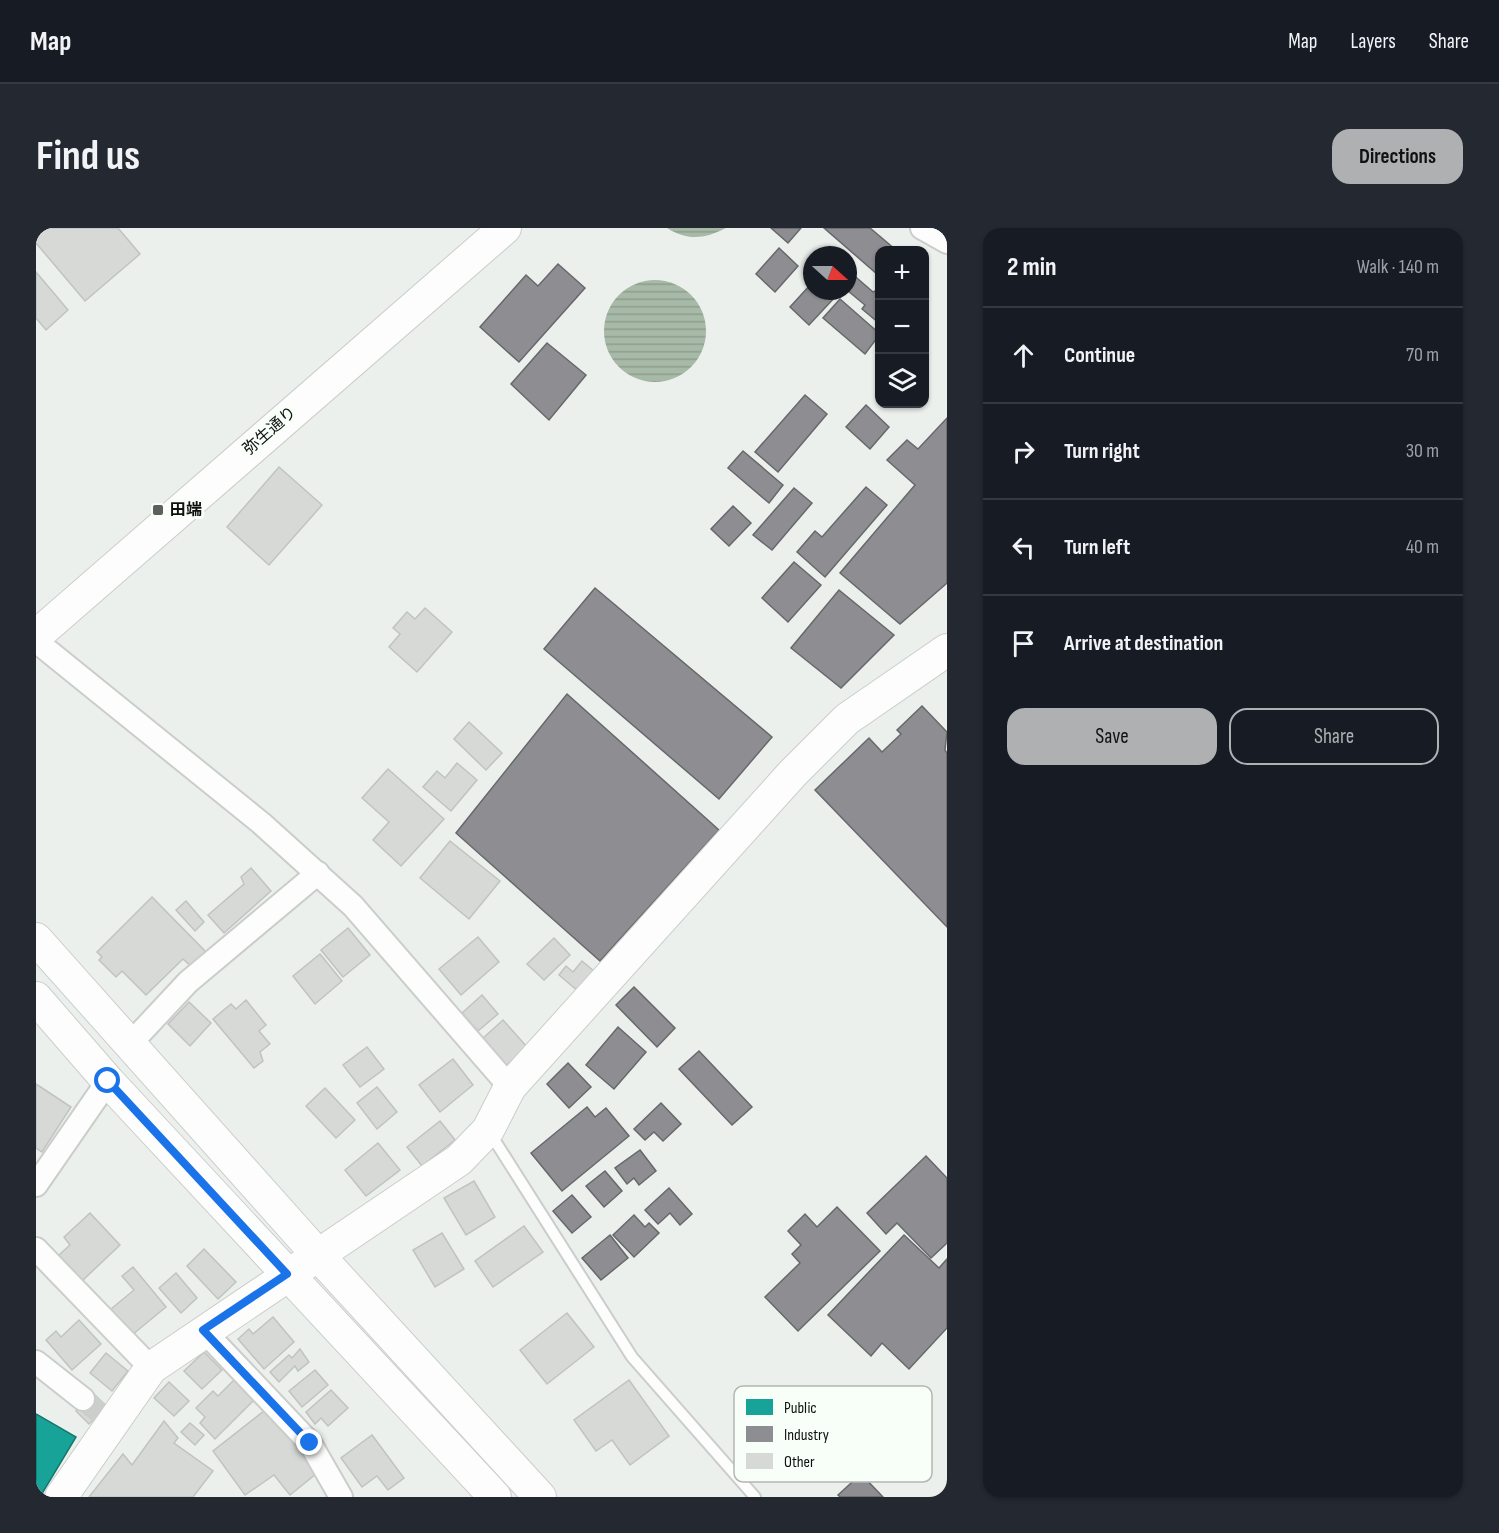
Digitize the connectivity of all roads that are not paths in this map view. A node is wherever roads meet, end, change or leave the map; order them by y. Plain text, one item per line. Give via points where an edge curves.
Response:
1 (505, 228) edge
2 (922, 228) edge
3 (947, 242) edge
4 (36, 636) edge
5 (36, 641) edge
6 (947, 650) edge
7 (318, 873) junction
8 (36, 939) edge
9 (36, 998) edge
10 (131, 1043) junction
11 (108, 1081) junction
12 (510, 1087) junction
13 (488, 1130) junction
14 (36, 1185) edge
15 (36, 1249) edge
16 (317, 1254) junction
17 (287, 1274) junction
18 (203, 1330) junction
19 (36, 1362) edge
20 (151, 1368) junction
21 (83, 1399) tunnel mouth
22 (734, 1473) edge
23 (742, 1482) edge
24 (61, 1497) edge
25 (341, 1497) edge
26 (495, 1497) edge
27 (540, 1497) edge
28 (755, 1497) edge

1 - 4 street, 弥生通り
2 - 3 street
5 - 7 street
6 - 12 street via 847,719 792,774
7 - 10 street via 188,982
7 - 12 street via 369,922
8 - 10 street
9 - 11 street
10 - 16 street
11 - 14 street
11 - 17 street
12 - 13 street
13 - 16 street via 459,1160
13 - 22 lane via 632,1358
15 - 20 street
16 - 17 street
16 - 27 street
17 - 18 street
17 - 26 street
18 - 20 street
18 - 25 street via 310,1443
19 - 21 street
20 - 24 street via 107,1419
23 - 28 lane

